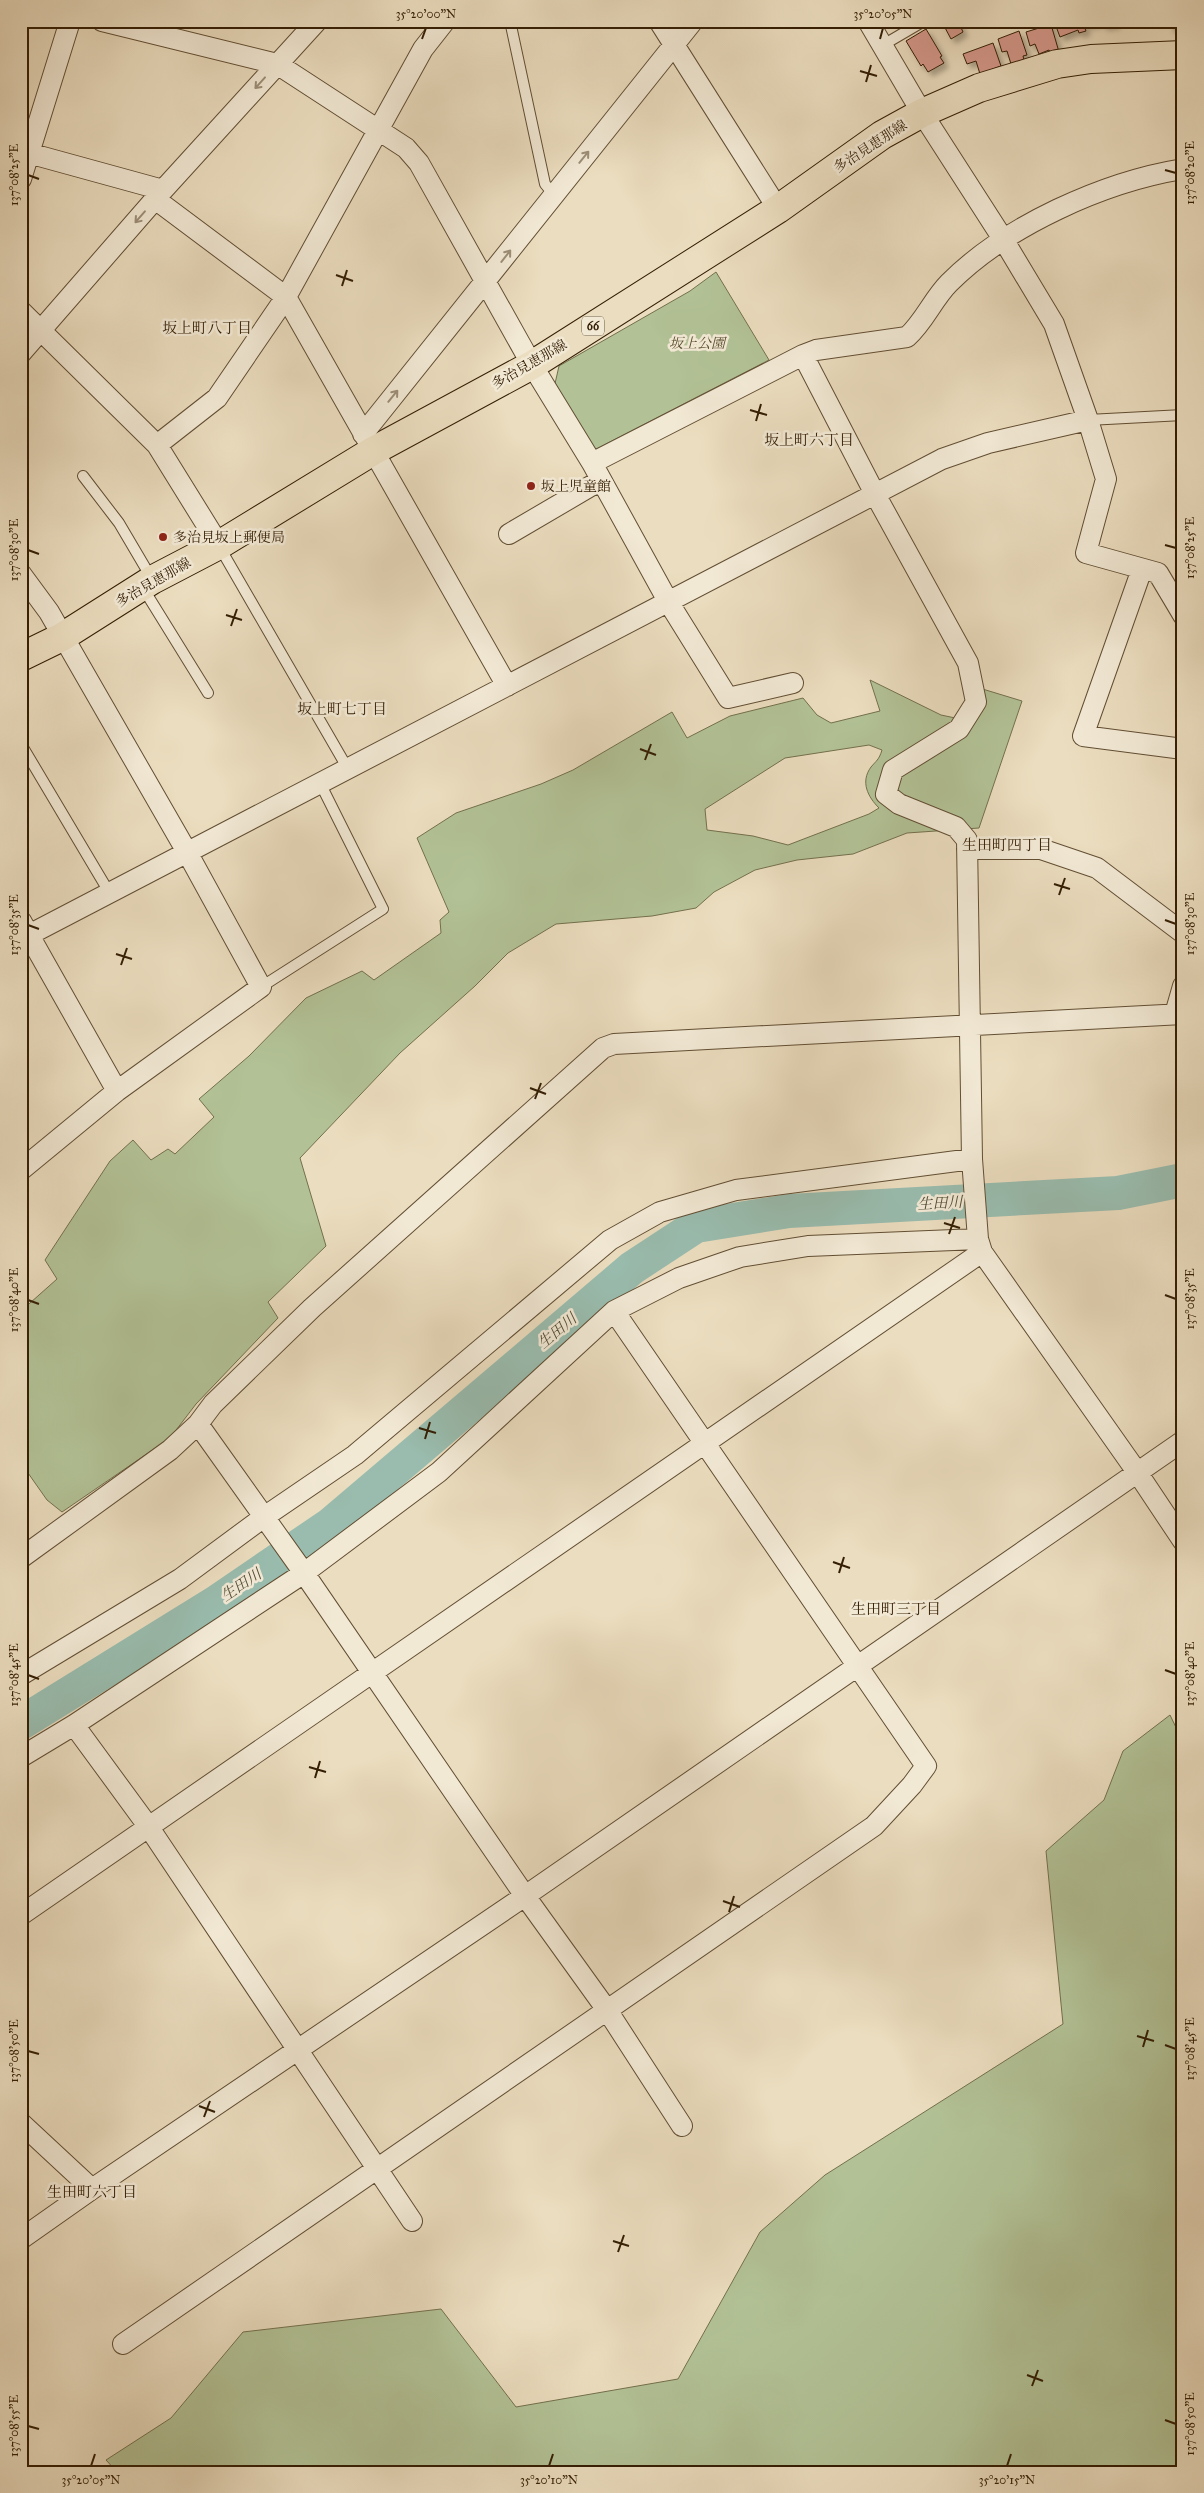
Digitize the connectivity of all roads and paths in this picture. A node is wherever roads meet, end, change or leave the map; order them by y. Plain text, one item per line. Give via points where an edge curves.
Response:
1 (70, 21) edge
2 (102, 21) edge
3 (317, 21) edge
4 (445, 21) edge
5 (510, 21) edge
6 (659, 21) edge
7 (692, 21) edge
8 (868, 21) edge
9 (924, 21) edge
10 (674, 44) junction
11 (883, 45) junction
12 (1183, 55) edge
13 (277, 64) junction
14 (922, 113) junction
15 (378, 129) junction
16 (25, 152) edge
17 (1183, 169) edge
18 (21, 179) edge
19 (159, 194) junction
20 (554, 195) junction
21 (778, 209) junction
22 (1003, 239) junction
23 (486, 282) junction
24 (286, 297) junction
25 (21, 311) edge
26 (42, 330) junction
27 (21, 354) edge
28 (803, 355) junction
29 (532, 365) junction
30 (1183, 415) edge
31 (1088, 420) junction
32 (368, 442) junction
33 (158, 445) junction
34 (596, 471) junction
35 (83, 476) dead end
36 (875, 494) junction
37 (509, 534) dead end
38 (219, 546) junction
39 (1142, 569) junction
40 (21, 574) edge
41 (147, 583) junction
42 (669, 603) junction
43 (1183, 615) edge
44 (62, 637) junction
45 (21, 658) edge
46 (793, 683) dead end
47 (507, 686) junction
48 (208, 694) dead end
49 (21, 744) edge
50 (1183, 750) edge
51 (348, 769) junction
52 (320, 783) junction
53 (967, 849) junction
54 (187, 852) junction
55 (109, 892) junction
56 (24, 932) edge
57 (1183, 933) edge
58 (1183, 986) edge
59 (261, 987) junction
60 (1179, 1014) edge
61 (969, 1026) junction
62 (117, 1091) junction
63 (972, 1159) junction
64 (21, 1170) edge
65 (980, 1245) junction
66 (614, 1311) junction
67 (198, 1424) junction
68 (1183, 1441) edge
69 (704, 1445) junction
70 (1138, 1472) junction
71 (264, 1517) junction
72 (1183, 1541) edge
73 (21, 1558) edge
74 (304, 1573) junction
75 (857, 1665) junction
76 (371, 1672) junction
77 (21, 1675) edge
78 (74, 1725) junction
79 (21, 1757) edge
80 (148, 1826) junction
81 (525, 1896) junction
82 (21, 1915) edge
83 (607, 2010) junction
84 (298, 2049) junction
85 (21, 2123) edge
86 (682, 2126) dead end
87 (376, 2168) junction
88 (92, 2189) junction
89 (412, 2221) dead end
90 (21, 2240) edge
91 (123, 2344) dead end

1 - 16 street
2 - 13 street
3 - 13 street
4 - 15 street via 423,49
5 - 20 lane via 544,184
6 - 10 street
7 - 10 street
8 - 11 street
9 - 11 lane
20 -> 10 street
10 - 21 street
11 - 14 street
12 - 14 main road, 多治見恵那線 / 66 via 1091,59 1057,64 979,88
13 - 15 street
13 -> 19 street
14 - 21 main road, 多治見恵那線 / 66 via 882,135
14 - 22 street
15 - 23 street via 406,148 419,163
15 - 24 street
16 - 18 street
16 - 19 street
17 - 22 street via 1105,189
19 - 24 street
19 -> 26 street
23 -> 20 street
21 - 29 main road, 多治見恵那線 / 66
22 - 28 street via 948,284 906,337 816,350
22 - 31 street via 1054,324
23 - 29 street
32 -> 23 street
24 - 32 street
24 - 33 street via 217,398
25 - 26 street
26 - 27 street
26 - 33 street
28 - 34 street
28 - 36 street
29 - 32 main road, 多治見恵那線 / 66
29 - 34 street
30 - 31 lane
31 - 36 street via 988,443 942,459
31 - 39 street via 1106,479 1086,553
32 - 38 main road, 多治見恵那線 / 66
32 - 47 street
33 - 38 street
34 - 37 street
34 - 42 street
35 - 41 lane via 119,523
36 - 42 street
36 - 53 street via 968,663 976,702 959,729 892,770 886,794 898,804 956,827 967,840
38 - 41 main road, 多治見恵那線 / 66
38 - 51 lane
39 - 43 street via 1158,574
39 - 50 street via 1083,736
40 - 44 street via 49,612
41 - 44 main road, 多治見恵那線 / 66
41 - 48 lane
42 - 46 street via 728,698
42 - 47 street
44 - 45 main road, 多治見恵那線 / 66
44 - 54 street
47 - 51 street
49 - 55 lane
51 - 52 street
52 - 54 street
52 - 59 lane via 383,909
53 - 57 street via 1042,849 1097,868
53 - 61 street
54 - 55 street
54 - 59 street
55 - 56 street
56 - 62 street
58 - 60 street
59 - 62 street
60 - 61 street
61 - 63 street
61 - 67 street via 614,1044 603,1048 312,1308 213,1404
62 - 64 street
63 - 65 street
63 - 71 street via 736,1190 660,1212 610,1240 355,1455
65 - 66 street via 808,1246 740,1257 679,1278
65 - 69 street
65 - 70 street
66 - 69 street
66 - 74 street via 439,1472
67 - 71 street
67 - 73 street via 170,1450
68 - 70 street
69 - 75 street
69 - 76 street
70 - 72 street
70 - 75 street
71 - 74 street
71 - 77 street via 180,1579
74 - 76 street
74 - 78 street
75 - 81 street
75 - 83 street via 926,1766 874,1826
76 - 80 street
76 - 81 street
78 - 79 street
78 - 80 street
80 - 82 street
80 - 84 street
81 - 83 street
81 - 84 street
83 - 86 street
83 - 87 street
84 - 87 street
84 - 88 street
85 - 88 street
87 - 89 street
87 - 91 street
88 - 90 street

